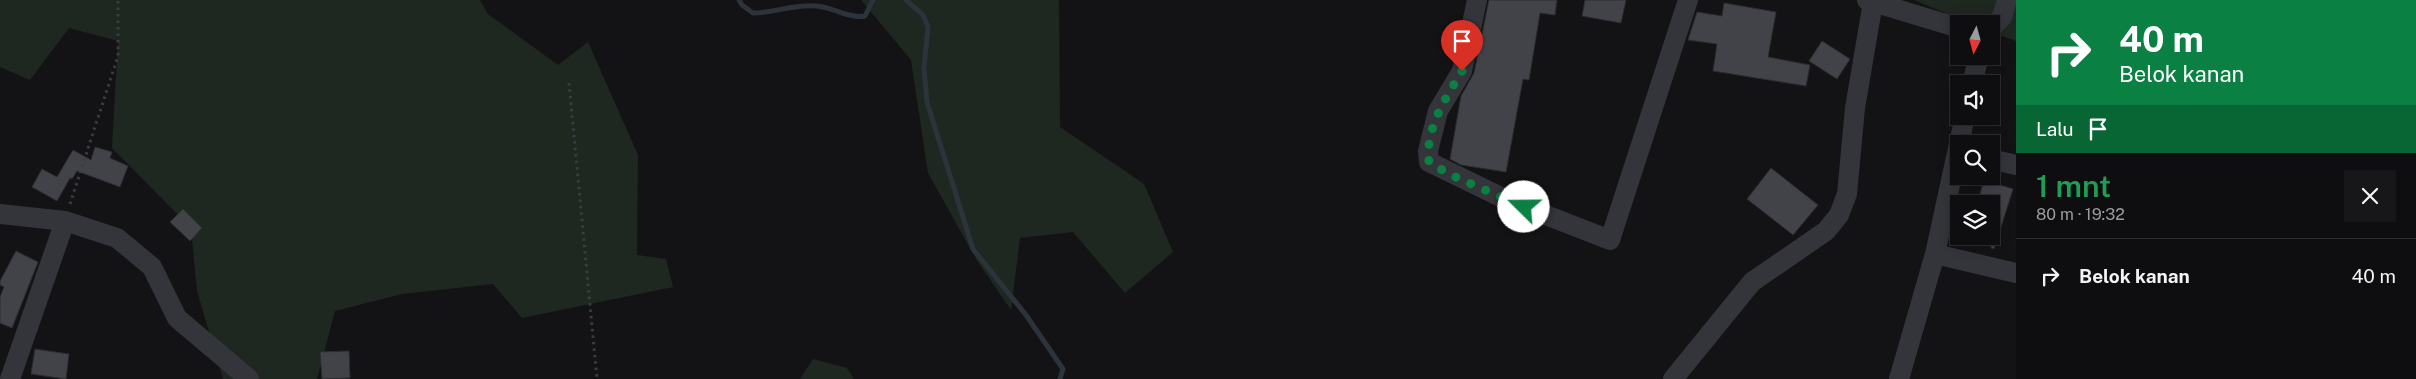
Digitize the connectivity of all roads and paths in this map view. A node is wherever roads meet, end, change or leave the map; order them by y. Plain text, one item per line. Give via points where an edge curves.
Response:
1 (118, 0) edge
2 (1477, 0) edge
3 (1688, 0) edge
4 (2007, 0) edge
5 (1870, 1) edge
6 (2000, 19) edge
7 (1950, 25) edge
8 (569, 83) dead end
9 (2000, 161) edge
10 (2016, 165) edge
11 (1950, 184) edge
12 (0, 214) edge
13 (65, 221) junction
14 (1935, 254) junction
15 (2016, 274) edge
16 (10, 379) edge
17 (249, 379) edge
18 (598, 379) edge
19 (1674, 379) edge
20 (1899, 379) edge

1 - 13 path via 118,56
2 - 3 street via 1462,71 1438,111 1428,151 1429,162 1507,200 1610,240
4 - 6 street
5 - 7 street
5 - 19 street via 1847,194 1839,215 1826,231 1752,282
8 - 18 path
9 - 10 street
11 - 14 street
12 - 13 street
13 - 16 street
13 - 17 street via 117,238 152,267 177,318
14 - 15 street
14 - 20 street

